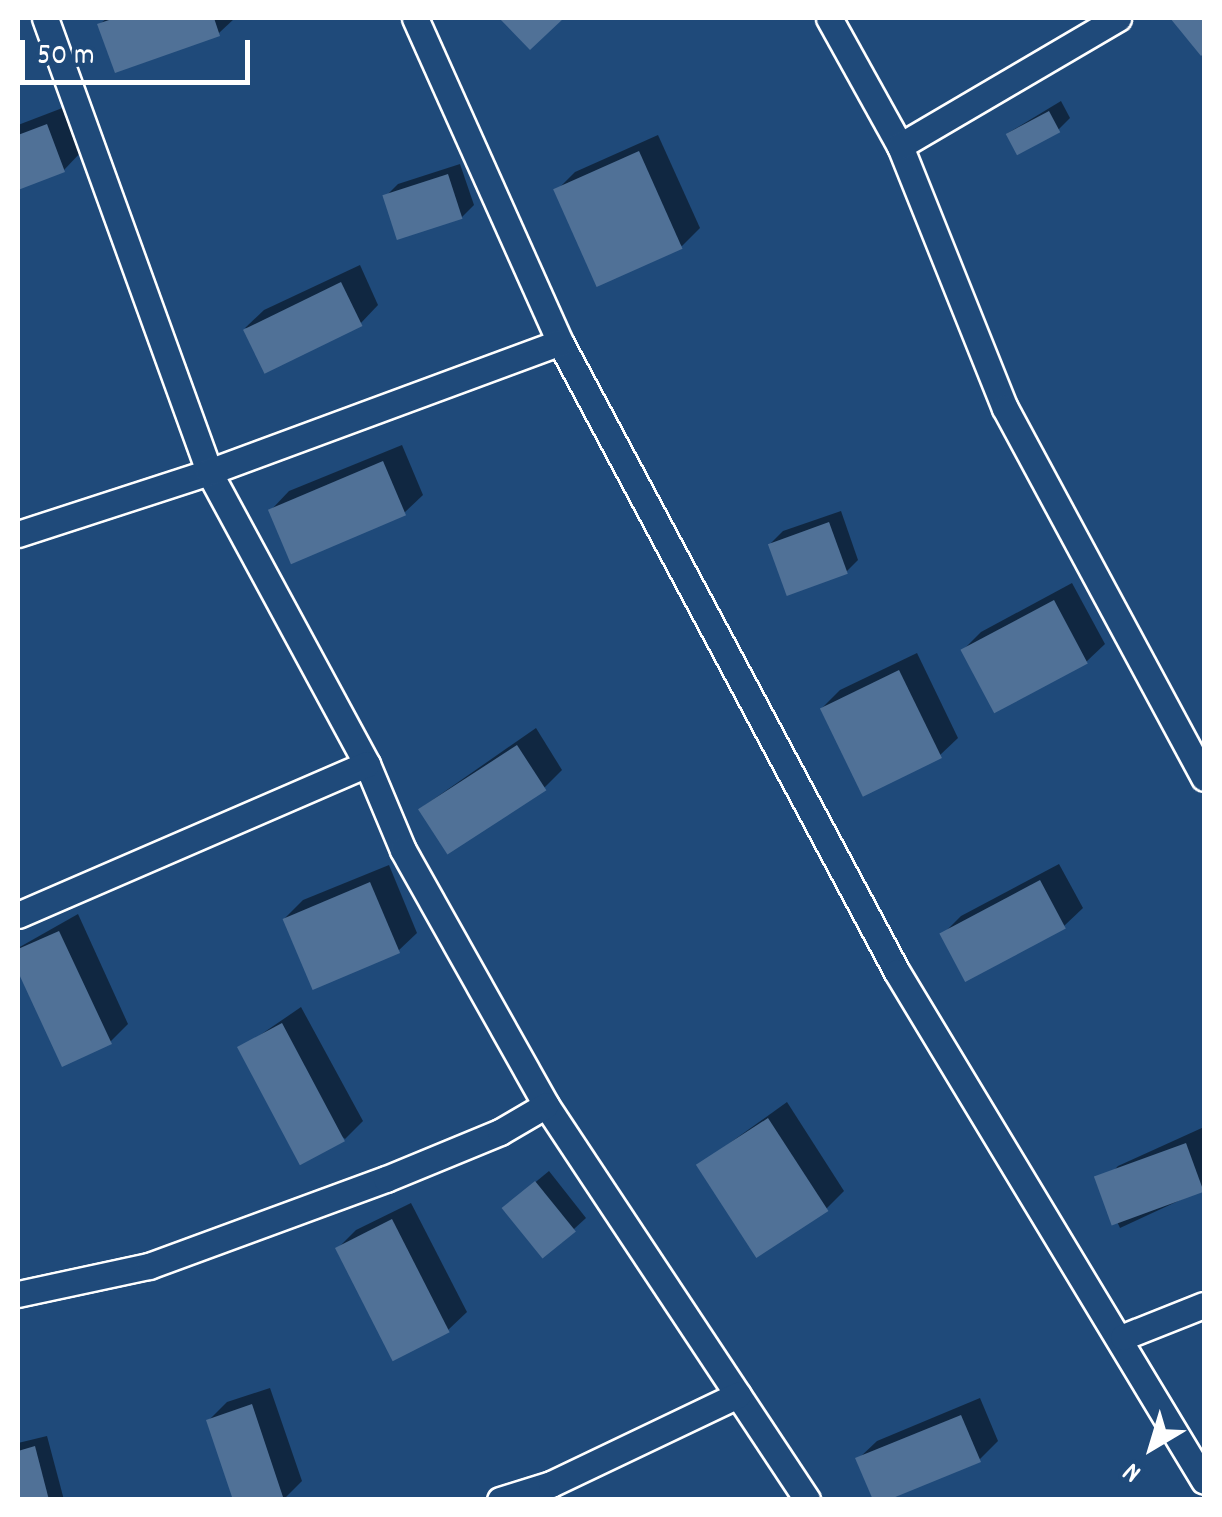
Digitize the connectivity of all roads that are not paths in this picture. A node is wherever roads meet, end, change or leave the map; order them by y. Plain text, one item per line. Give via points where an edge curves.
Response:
1 (45, 18) edge
2 (415, 18) edge
3 (829, 18) edge
4 (1118, 18) edge
5 (900, 146) junction
6 (560, 342) junction
7 (209, 472) junction
8 (18, 534) edge
9 (367, 764) junction
10 (1204, 778) edge
11 (18, 915) edge
12 (546, 1105) junction
13 (18, 1294) edge
14 (1204, 1306) edge
15 (1123, 1336) junction
16 (738, 1395) junction
17 (1204, 1481) edge
18 (500, 1500) edge
19 (807, 1500) edge

1 - 7 street
2 - 6 street
3 - 5 street
4 - 5 street
5 - 10 street via 1005,408
6 - 7 street
6 - 15 street via 897,972
7 - 8 street
7 - 9 street
9 - 11 street
9 - 12 street via 403,850
12 - 13 street via 386,1179 149,1266
12 - 16 street
14 - 15 street
15 - 17 street
16 - 18 street via 552,1484
16 - 19 street

